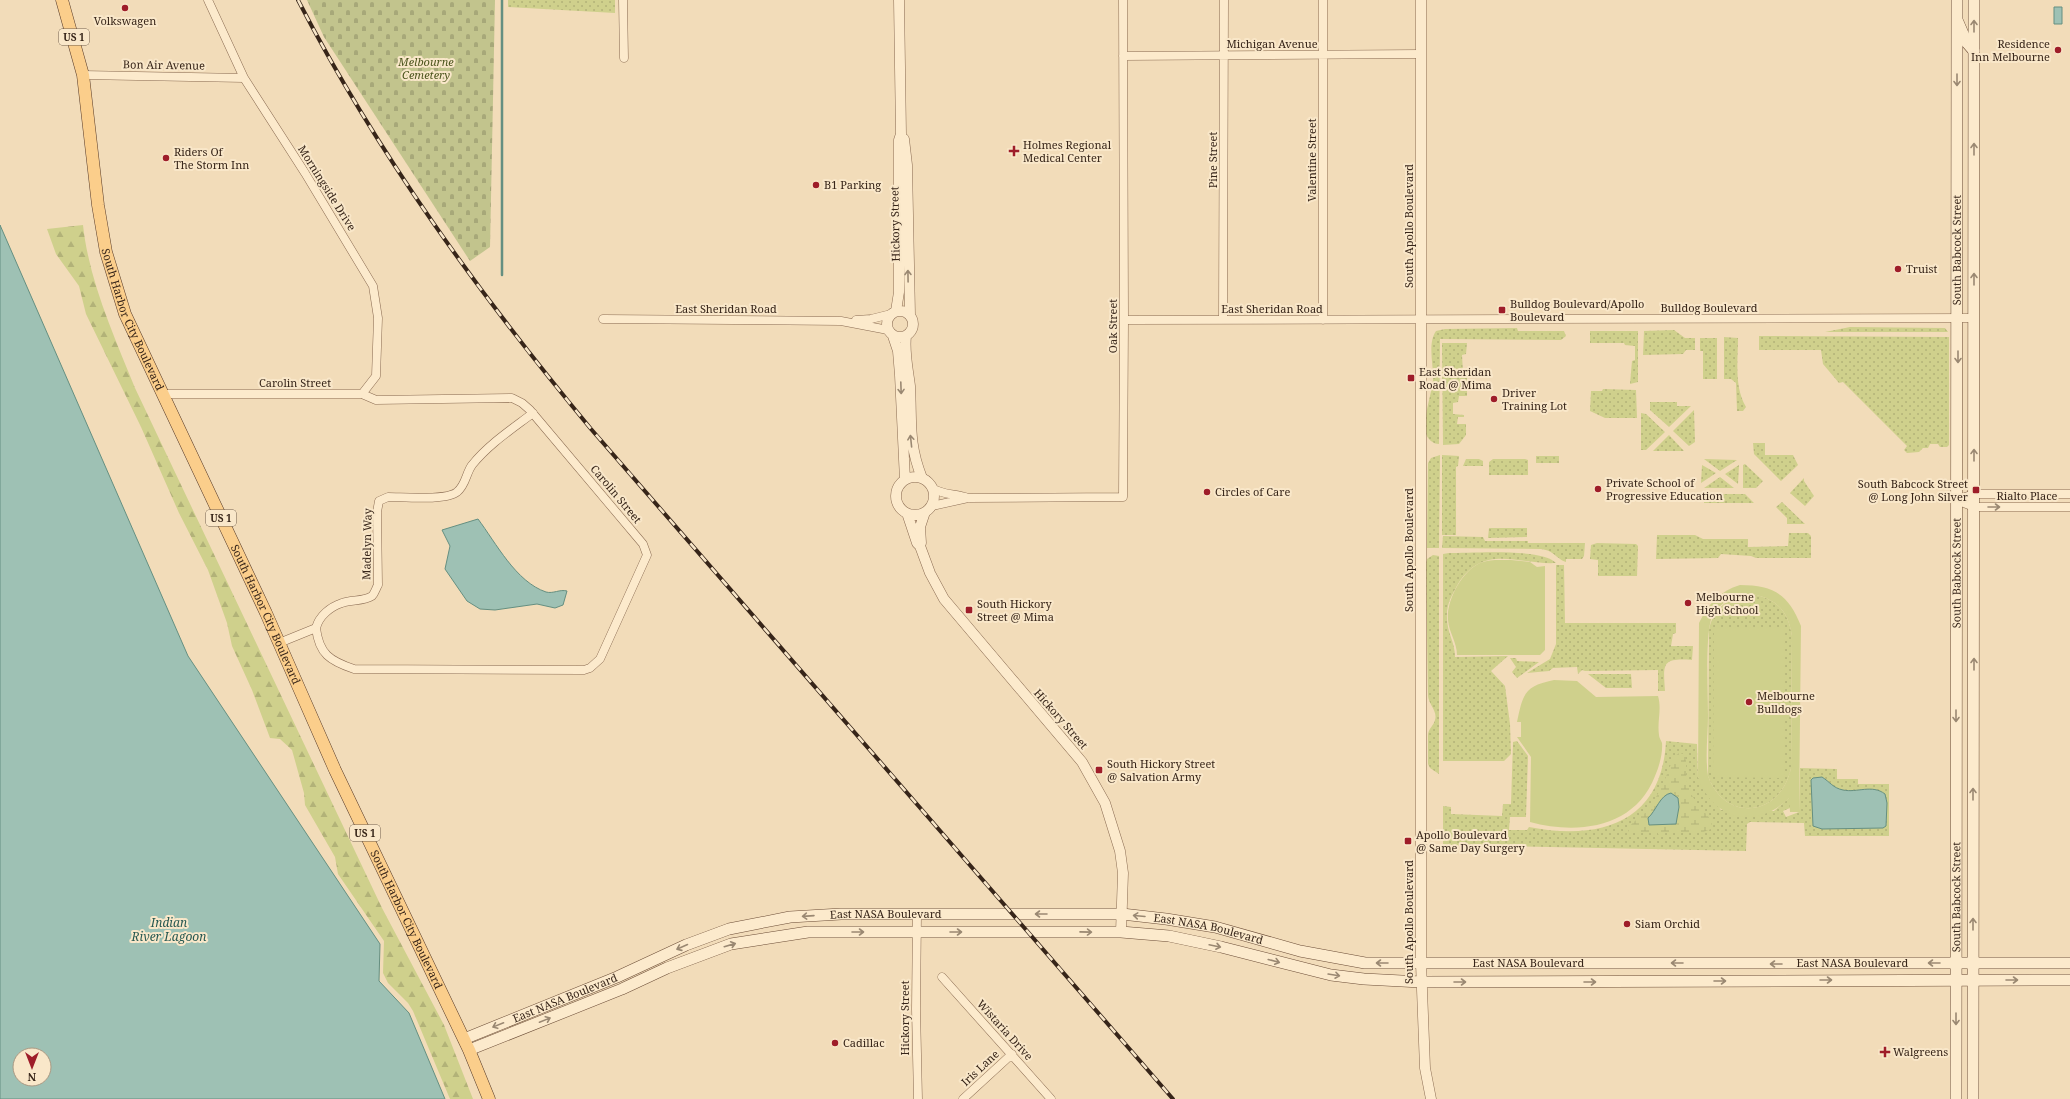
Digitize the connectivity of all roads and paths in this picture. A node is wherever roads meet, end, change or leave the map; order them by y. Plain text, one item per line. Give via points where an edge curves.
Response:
1 (62, 0) edge
2 (208, 0) edge
3 (623, 0) edge
4 (899, 0) edge
5 (1123, 0) edge
6 (1224, 0) edge
7 (1323, 0) edge
8 (1421, 0) edge
9 (1957, 0) edge
10 (1974, 0) edge
11 (1957, 18) junction
12 (1957, 41) junction
13 (1974, 52) junction
14 (1421, 54) junction
15 (1323, 55) junction
16 (1123, 56) junction
17 (1224, 56) junction
18 (624, 58) dead end
19 (84, 75) junction
20 (244, 78) junction
21 (1974, 85) junction
22 (903, 222) junction
23 (893, 313) junction
24 (910, 315) junction
25 (1957, 318) junction
26 (1974, 318) junction
27 (602, 319) dead end
28 (1124, 320) junction
29 (1223, 320) junction
30 (1323, 320) junction
31 (1421, 320) junction
32 (850, 322) junction
33 (890, 333) junction
34 (906, 336) junction
35 (162, 394) junction
36 (362, 394) junction
37 (533, 413) junction
38 (922, 478) junction
39 (905, 480) junction
40 (932, 488) junction
41 (1974, 494) junction
42 (2014, 494) junction
43 (2070, 494) edge
44 (968, 498) junction
45 (1956, 500) junction
46 (2070, 506) edge
47 (1974, 507) junction
48 (2014, 507) junction
49 (928, 509) junction
50 (907, 513) junction
51 (920, 546) junction
52 (316, 628) junction
53 (279, 643) junction
54 (917, 914) junction
55 (1122, 914) junction
56 (917, 932) junction
57 (1121, 932) junction
58 (1300, 951) junction
59 (1421, 963) junction
60 (2070, 963) edge
61 (1956, 964) junction
62 (1973, 964) junction
63 (1296, 967) junction
64 (942, 977) dead end
65 (1956, 980) junction
66 (1973, 980) junction
67 (2070, 980) edge
68 (1421, 982) junction
69 (464, 1039) junction
70 (470, 1050) junction
71 (1012, 1054) junction
72 (489, 1099) edge
73 (918, 1099) edge
74 (963, 1099) edge
75 (1051, 1099) edge
76 (1431, 1099) edge
77 (1956, 1099) edge
78 (1972, 1099) edge

1 - 19 main road, South Harbor City Boulevard / US 1
2 - 20 street, Morningside Drive
3 - 18 street
4 - 22 street, Hickory Street via 899,140
5 - 16 street, Oak Street
6 - 17 street, Pine Street
7 - 15 street, Valentine Street
8 - 14 street, South Apollo Boulevard
9 - 11 main road, South Babcock Street
13 -> 10 main road, South Babcock Street
11 - 12 main road, South Babcock Street
11 - 13 main road via 1967,43
12 - 21 main road via 1970,61
12 -> 25 main road, South Babcock Street
13 - 21 main road, South Babcock Street
14 - 15 street, Michigan Avenue
14 - 31 street, South Apollo Boulevard
15 - 17 street, Michigan Avenue
15 - 30 street, Valentine Street
16 - 17 street, Michigan Avenue
16 - 28 street, Oak Street
17 - 29 street, Pine Street
19 - 20 street, Bon Air Avenue
19 - 35 main road, South Harbor City Boulevard / US 1 via 98,205 106,252 125,314
20 - 36 street, Morningside Drive via 373,286 378,318 376,376
26 -> 21 main road, South Babcock Street
22 - 23 street, Hickory Street via 899,292
24 -> 22 street, Hickory Street
23 - 24 street via 904,312
23 - 32 street, East Sheridan Road
23 - 33 street via 887,321
24 - 34 street via 913,322 912,330
25 - 26 street, Bulldog Boulevard
25 - 31 street, Bulldog Boulevard
25 -> 45 main road, South Babcock Street
41 -> 26 main road, South Babcock Street
27 - 32 street, East Sheridan Road
28 - 29 street, East Sheridan Road
28 - 44 street, Oak Street via 1123,497
29 - 30 street, East Sheridan Road
30 - 31 street, East Sheridan Road
31 - 59 street, South Apollo Boulevard
32 - 33 street, East Sheridan Road
33 - 34 street via 899,338
33 -> 39 street via 898,352
38 -> 34 street via 911,442
35 - 36 street, Carolin Street
35 - 53 main road, South Harbor City Boulevard / US 1
36 - 37 street, Carolin Street via 376,400 512,398
37 - 52 street, Madelyn Way via 487,449 470,467 466,480 457,492 446,497 388,497 379,501 378,585 373,595 342,603 326,612 317,622
37 - 52 street, Carolin Street via 643,544 647,555 600,658 590,668 354,669 334,662 322,650
38 - 39 street
38 - 40 street
39 - 50 street via 899,486 896,497
40 - 44 street, Oak Street via 947,495
40 - 49 street via 934,496
41 - 42 street, Rialto Place
41 - 45 street, Rialto Place
41 - 47 main road, South Babcock Street
42 - 43 street, Rialto Place
42 - 48 street
44 - 49 street, Oak Street
45 - 47 street, Rialto Place
45 -> 61 main road, South Babcock Street
46 - 48 street, Rialto Place
47 -> 48 street, Rialto Place
62 -> 47 main road, South Babcock Street
49 - 50 street via 915,514
49 - 51 street, Hickory Street via 920,527
50 - 51 street, Hickory Street
51 - 55 street, Hickory Street via 930,573 944,599 1082,762 1105,803 1120,851 1123,873
52 - 53 street
53 - 69 main road, South Harbor City Boulevard / US 1 via 335,770
55 -> 54 main road, East NASA Boulevard
54 - 56 street, Hickory Street
54 -> 69 main road, East NASA Boulevard via 790,917 729,929
55 - 57 street, Hickory Street
58 -> 55 main road, East NASA Boulevard via 1215,927 1166,918
56 -> 57 main road, East NASA Boulevard
70 -> 56 main road, East NASA Boulevard via 731,944 808,932
56 - 73 street, Hickory Street
57 -> 63 main road, East NASA Boulevard via 1169,936
59 -> 58 main road, East NASA Boulevard via 1365,963
58 - 63 main road
61 -> 59 main road, East NASA Boulevard
59 - 68 street, South Apollo Boulevard
60 - 62 main road, East NASA Boulevard
61 - 62 main road, East NASA Boulevard
61 - 65 main road, South Babcock Street
62 - 66 main road, South Babcock Street
63 -> 68 main road, East NASA Boulevard via 1364,979
64 - 71 street, Wistaria Drive
65 - 66 main road
68 -> 65 main road, East NASA Boulevard
65 -> 77 main road, South Babcock Street
66 -> 67 main road
66 - 78 main road, South Babcock Street
68 - 76 street, South Apollo Boulevard via 1425,1078
69 - 70 main road, South Harbor City Boulevard / US 1
70 - 72 main road, South Harbor City Boulevard / US 1
71 - 74 street, Iris Lane
71 - 75 street, Wistaria Drive

